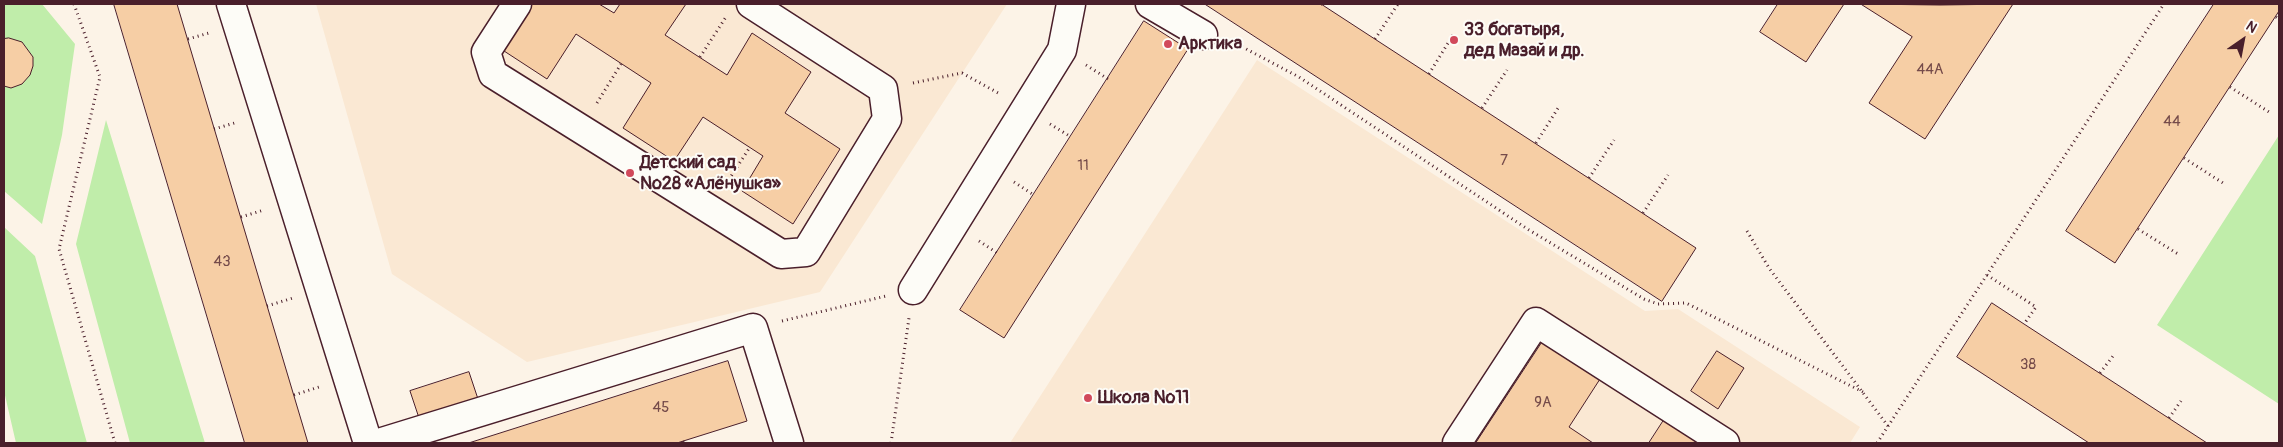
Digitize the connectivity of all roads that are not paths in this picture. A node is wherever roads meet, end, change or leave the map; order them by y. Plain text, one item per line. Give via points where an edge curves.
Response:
1 (231, 4) edge
2 (517, 4) edge
3 (1070, 4) edge
4 (1150, 4) edge
5 (740, 8) edge
6 (1203, 35) road end
7 (913, 290) road end
8 (368, 443) edge
9 (379, 443) edge
10 (789, 443) edge
11 (1458, 443) edge
12 (1725, 443) edge

1 - 8 lane
2 - 5 lane via 486,52 493,74 781,254 806,252 887,119 883,88
3 - 7 lane via 1062,50
4 - 6 lane
9 - 10 lane via 753,328
11 - 12 lane via 1536,322

